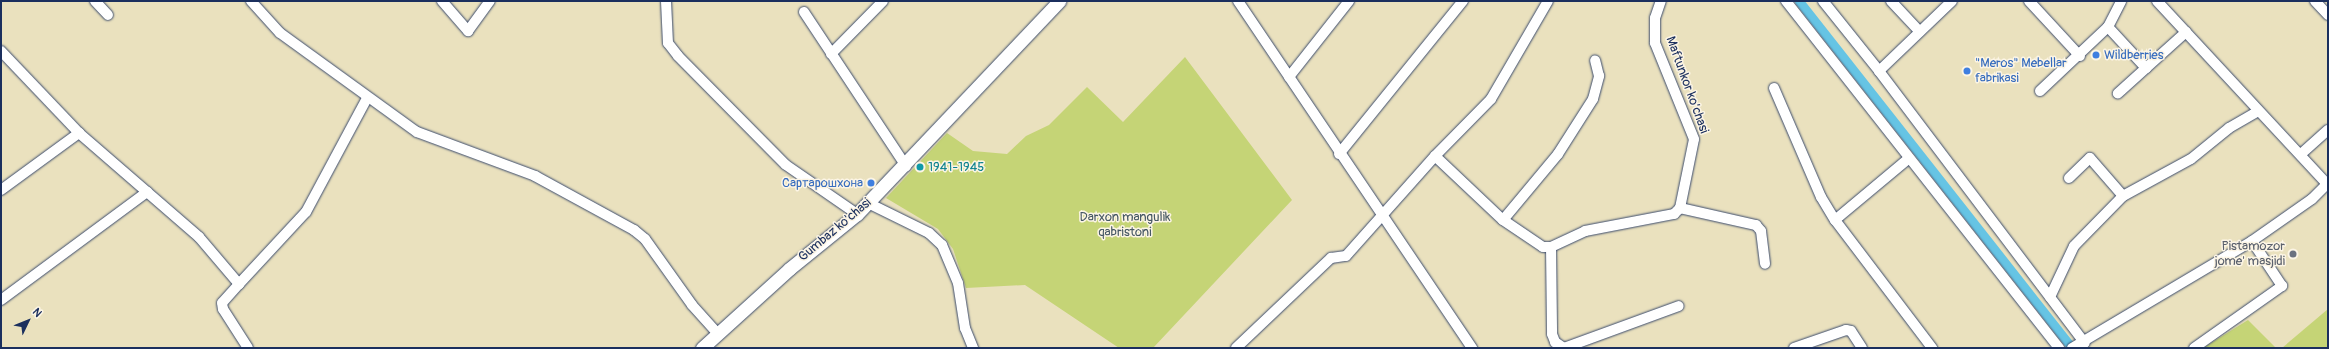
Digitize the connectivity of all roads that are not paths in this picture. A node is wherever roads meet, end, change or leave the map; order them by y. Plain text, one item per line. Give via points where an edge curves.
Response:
1 (94, 1) edge
2 (251, 1) edge
3 (442, 1) edge
4 (490, 1) edge
5 (666, 1) edge
6 (883, 1) edge
7 (1059, 1) edge
8 (1238, 1) edge
9 (1349, 1) edge
10 (1463, 1) edge
11 (1548, 1) edge
12 (1661, 1) edge
13 (1786, 1) edge
14 (1822, 1) edge
15 (1891, 1) edge
16 (1952, 1) edge
17 (2029, 1) edge
18 (2121, 1) edge
19 (2157, 1) edge
20 (2315, 1) edge
21 (804, 12) dead end
22 (108, 15) dead end
23 (2328, 15) edge
24 (2108, 27) junction
25 (1920, 32) junction
26 (2186, 32) junction
27 (831, 54) junction
28 (3, 56) edge
29 (2080, 56) junction
30 (1595, 60) dead end
31 (2146, 68) junction
32 (1880, 71) junction
33 (1289, 77) junction
34 (1774, 88) dead end
35 (2040, 92) dead end
36 (2118, 93) dead end
37 (367, 98) junction
38 (2259, 111) junction
39 (2328, 130) edge
40 (79, 133) junction
41 (1340, 154) junction
42 (2301, 154) junction
43 (1435, 156) junction
44 (1908, 159) junction
45 (906, 166) junction
46 (2069, 178) dead end
47 (2328, 184) edge
48 (1, 190) edge
49 (147, 192) junction
50 (2122, 196) junction
51 (868, 203) junction
52 (1680, 208) junction
53 (857, 214) junction
54 (1381, 215) junction
55 (1502, 220) junction
56 (1834, 220) junction
57 (2252, 241) junction
58 (1550, 247) junction
59 (1765, 264) dead end
60 (239, 284) junction
61 (2050, 296) junction
62 (1, 300) edge
63 (1679, 306) dead end
64 (718, 334) junction
65 (2085, 343) junction
66 (243, 346) edge
67 (702, 348) edge
68 (973, 348) edge
69 (1236, 348) edge
70 (1472, 348) edge
71 (1564, 348) edge
72 (1794, 348) edge
73 (1862, 348) edge
74 (1932, 348) edge
75 (2059, 348) edge
76 (2072, 348) edge
77 (2194, 348) edge

1 - 22 street
2 - 37 street via 280,32
3 - 4 street via 468,31
5 - 53 street via 668,43 678,56 786,165
6 - 27 street
7 - 45 main road, Gumbaz ko'chasi
8 - 33 street
9 - 33 street
10 - 41 street
11 - 43 street via 1491,99
12 - 52 street, Maftunkor ko’chasi via 1655,18 1655,43 1694,139
13 - 44 street
14 - 32 street
15 - 25 street
16 - 25 street
17 - 29 street
18 - 24 street
19 - 26 street
20 - 23 street
21 - 27 street
24 - 29 street
24 - 31 street
25 - 32 street
26 - 31 street
26 - 38 street
27 - 45 street
28 - 40 street
29 - 35 street
30 - 55 street via 1599,76 1593,98 1558,154
31 - 36 street
32 - 61 street
33 - 41 street
34 - 56 street via 1821,197
37 - 60 street via 306,212
37 - 64 street via 417,132 535,176 634,230 645,240 692,305
38 - 42 street
38 - 50 street via 2229,128 2191,159
39 - 42 street
40 - 48 street
40 - 49 street
41 - 54 street
42 - 47 street
43 - 54 street
43 - 55 street
44 - 56 street
44 - 75 street
45 - 51 main road, Gumbaz ko'chasi
46 - 50 street via 2090,158
47 - 57 street via 2312,199
49 - 60 street via 199,237
49 - 62 street
50 - 61 street via 2074,246
51 - 53 main road, Gumbaz ko'chasi
51 - 68 street via 929,233 942,245 958,283 965,328
52 - 58 street via 1667,216 1585,231
52 - 59 street via 1756,225 1761,231
53 - 64 main road, Gumbaz ko'chasi via 789,269
54 - 69 street via 1346,256 1331,258
54 - 70 street
55 - 58 street via 1536,244
56 - 74 street
57 - 65 street
57 - 77 street via 2282,286
58 - 71 street via 1552,334 1555,342
60 - 66 street via 222,303
61 - 65 street
63 - 71 street
64 - 67 main road, Gumbaz ko'chasi
65 - 76 street
72 - 73 street via 1846,330 1851,331

